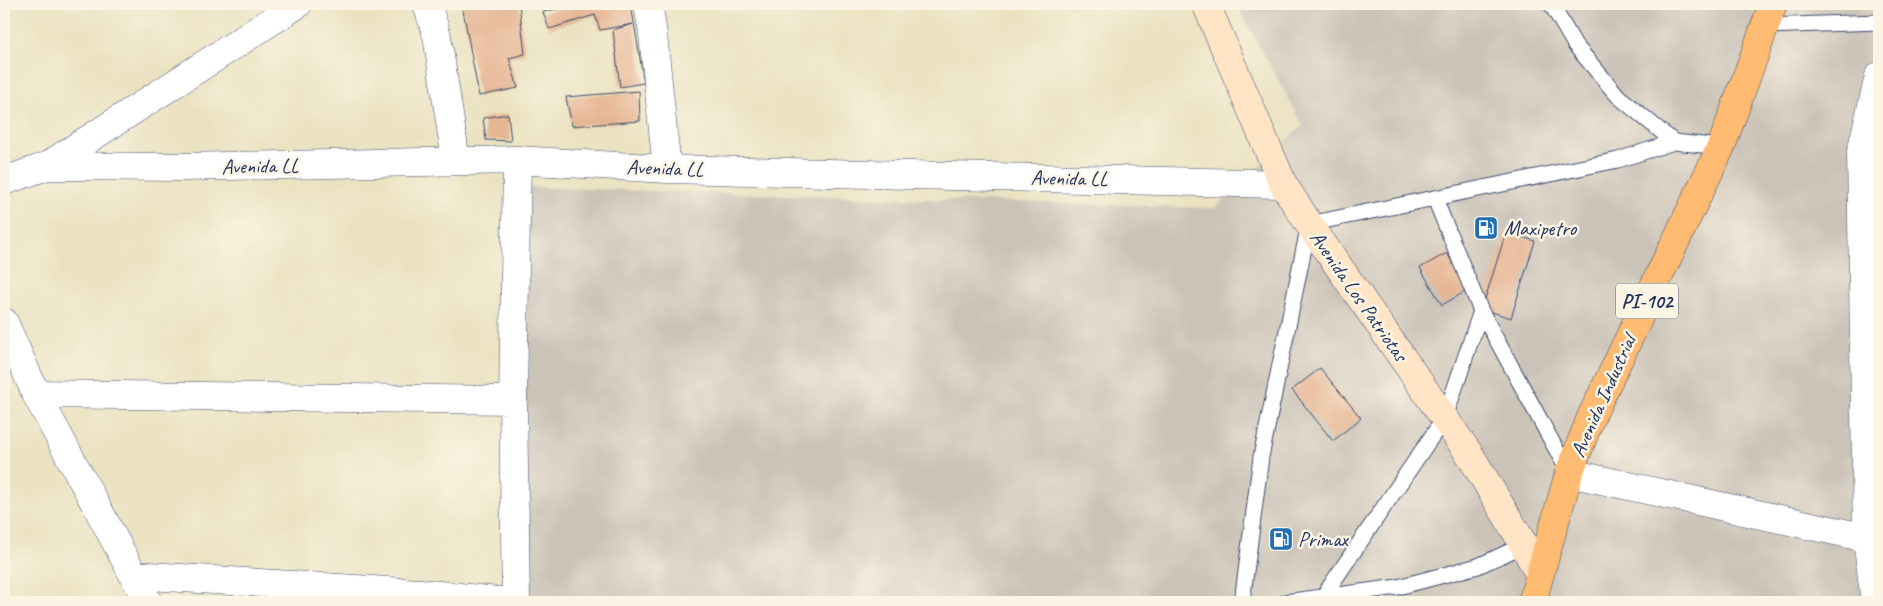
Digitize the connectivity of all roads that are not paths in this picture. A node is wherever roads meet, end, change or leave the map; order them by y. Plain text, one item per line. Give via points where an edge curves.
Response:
1 (298, 4) edge
2 (427, 4) edge
3 (648, 4) edge
4 (1206, 4) edge
5 (1551, 4) edge
6 (1769, 15) edge
7 (1879, 22) edge
8 (1879, 76) edge
9 (1674, 142) junction
10 (1721, 147) junction
11 (517, 160) junction
12 (456, 161) junction
13 (47, 166) junction
14 (667, 169) junction
15 (4, 181) edge
16 (1283, 184) junction
17 (1435, 199) junction
18 (1309, 224) junction
19 (1481, 311) junction
20 (4, 322) edge
21 (36, 394) junction
22 (513, 400) junction
23 (1445, 417) junction
24 (1569, 473) junction
25 (1873, 539) edge
26 (1524, 545) junction
27 (132, 574) junction
28 (1539, 574) junction
29 (1322, 598) junction
30 (148, 602) edge
31 (508, 602) edge
32 (516, 602) edge
33 (1242, 602) edge
34 (1285, 602) edge
35 (1532, 602) edge
36 (1875, 602) edge

1 - 13 street
2 - 12 street via 437,36
3 - 14 street
4 - 16 street, Avenida Los Patriotas
5 - 9 lane via 1575,45 1618,96
6 - 7 lane
6 - 10 main road, Avenida Industrial / PI-102
8 - 25 street via 1861,152
9 - 10 lane
9 - 17 lane via 1618,160
10 - 24 main road, Avenida Industrial / PI-102 via 1591,417
11 - 12 street, Avenida LL
11 - 14 street, Avenida LL
11 - 22 street
12 - 13 street, Avenida LL via 183,167
13 - 15 street
14 - 16 street, Avenida LL
16 - 18 street, Avenida Los Patriotas
17 - 18 lane
17 - 19 lane
18 - 23 street, Avenida Los Patriotas
18 - 33 lane via 1261,456
19 - 23 lane
19 - 24 lane
20 - 21 street
21 - 22 street
21 - 27 street
22 - 32 street
23 - 26 street, Avenida Los Patriotas
23 - 29 lane
24 - 25 street
24 - 28 main road, Avenida Industrial / PI-102
25 - 36 street
26 - 28 street, Avenida Los Patriotas
26 - 29 lane via 1478,566 1398,587
27 - 30 street
27 - 31 street
28 - 35 main road, Avenida Industrial / PI-102
29 - 34 lane

